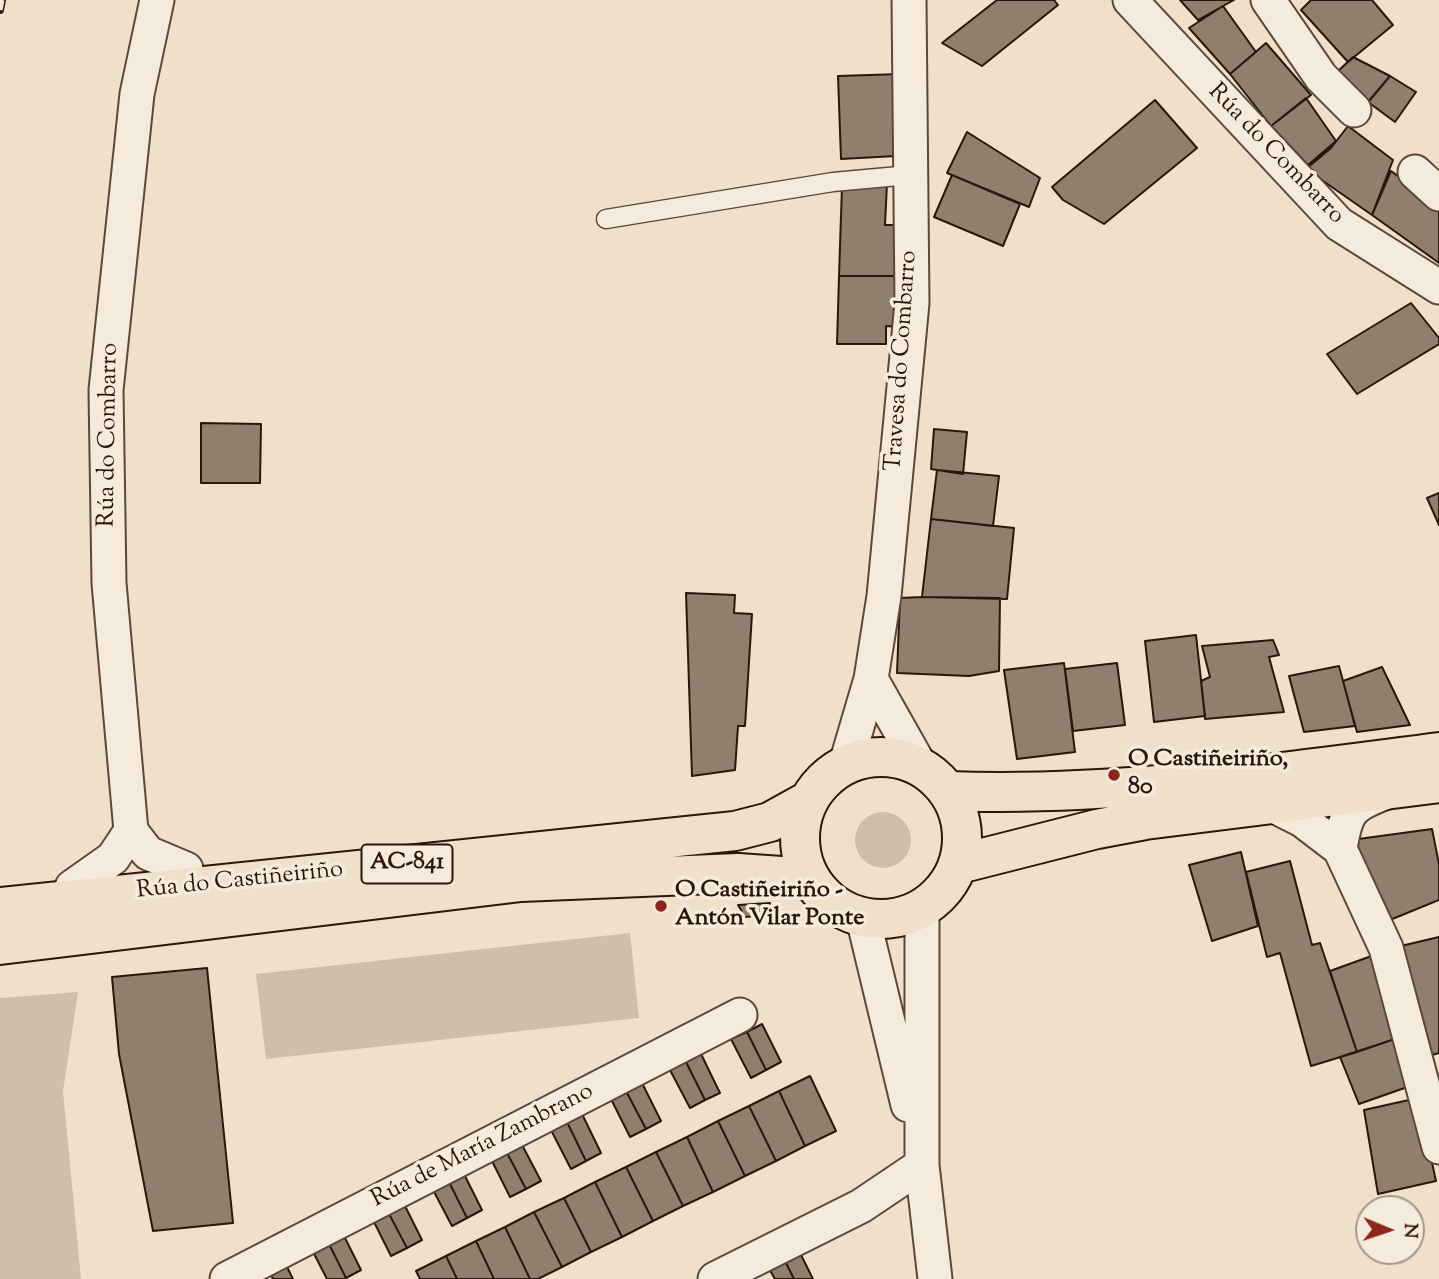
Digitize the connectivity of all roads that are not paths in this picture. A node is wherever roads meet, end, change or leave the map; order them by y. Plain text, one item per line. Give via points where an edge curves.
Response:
1 (157, 0) edge
2 (909, 0) edge
3 (1130, 0) edge
4 (1268, 0) edge
5 (1354, 110) dead end
6 (1415, 172) dead end
7 (910, 175) junction
8 (1439, 194) edge
9 (606, 219) dead end
10 (1439, 287) edge
11 (871, 678) junction
12 (1439, 752) edge
13 (846, 764) junction
14 (919, 764) junction
15 (1439, 783) edge
16 (1399, 787) junction
17 (949, 791) junction
18 (808, 801) junction
19 (1266, 802) junction
20 (131, 831) junction
21 (1340, 849) junction
22 (359, 851) dead end
23 (460, 858) junction
24 (959, 864) junction
25 (192, 869) joint
26 (810, 878) junction
27 (72, 887) junction
28 (0, 894) edge
29 (0, 907) edge
30 (922, 909) junction
31 (863, 918) junction
32 (0, 945) edge
33 (740, 1015) dead end
34 (1439, 1147) edge
35 (922, 1165) junction
36 (227, 1279) edge
37 (715, 1279) edge
38 (934, 1279) edge

1 - 20 street, Rúa do Combarro via 137,94 106,390 109,583
2 - 7 street, Travesa do Combarro
3 - 10 street, Rúa do Combarro via 1339,225
4 - 5 street via 1321,77
6 - 8 street
7 - 9 lane via 833,182
7 - 11 street, Travesa do Combarro via 912,303 884,596
11 - 13 street, Travesa do Combarro
11 - 14 street
12 - 17 main road via 1062,793
13 - 14 main road, Rúa do Castiñeiriño / AC-841 via 894,757
13 - 18 main road, Rúa do Castiñeiriño / AC-841 via 824,779
14 - 17 main road, Rúa do Castiñeiriño / AC-841
15 - 16 main road
16 - 19 main road
16 - 21 street via 1352,809
17 - 24 main road, Rúa do Castiñeiriño / AC-841 via 960,814 964,839
18 - 23 main road, Rúa do Castiñeiriño / AC-841 via 770,822 735,831
18 - 26 main road, Rúa do Castiñeiriño / AC-841 via 800,839
19 - 21 street via 1302,820
19 - 24 main road via 1097,829
20 - 25 street via 148,853
20 - 27 street via 113,858
21 - 34 street via 1386,948
22 - 23 lane
23 - 29 main road, Rúa do Castiñeiriño / AC-841
24 - 30 main road, Rúa do Castiñeiriño / AC-841 via 945,890
25 - 27 lane
26 - 31 main road, Rúa do Castiñeiriño / AC-841 via 832,903
26 - 32 main road, Rúa do Castiñeiriño / AC-841 via 738,873 521,881
27 - 28 lane
30 - 31 main road, Rúa do Castiñeiriño / AC-841 via 904,917
30 - 35 street
31 - 35 street
33 - 36 street, Rúa de María Zambrano
35 - 37 street via 861,1206
35 - 38 street

